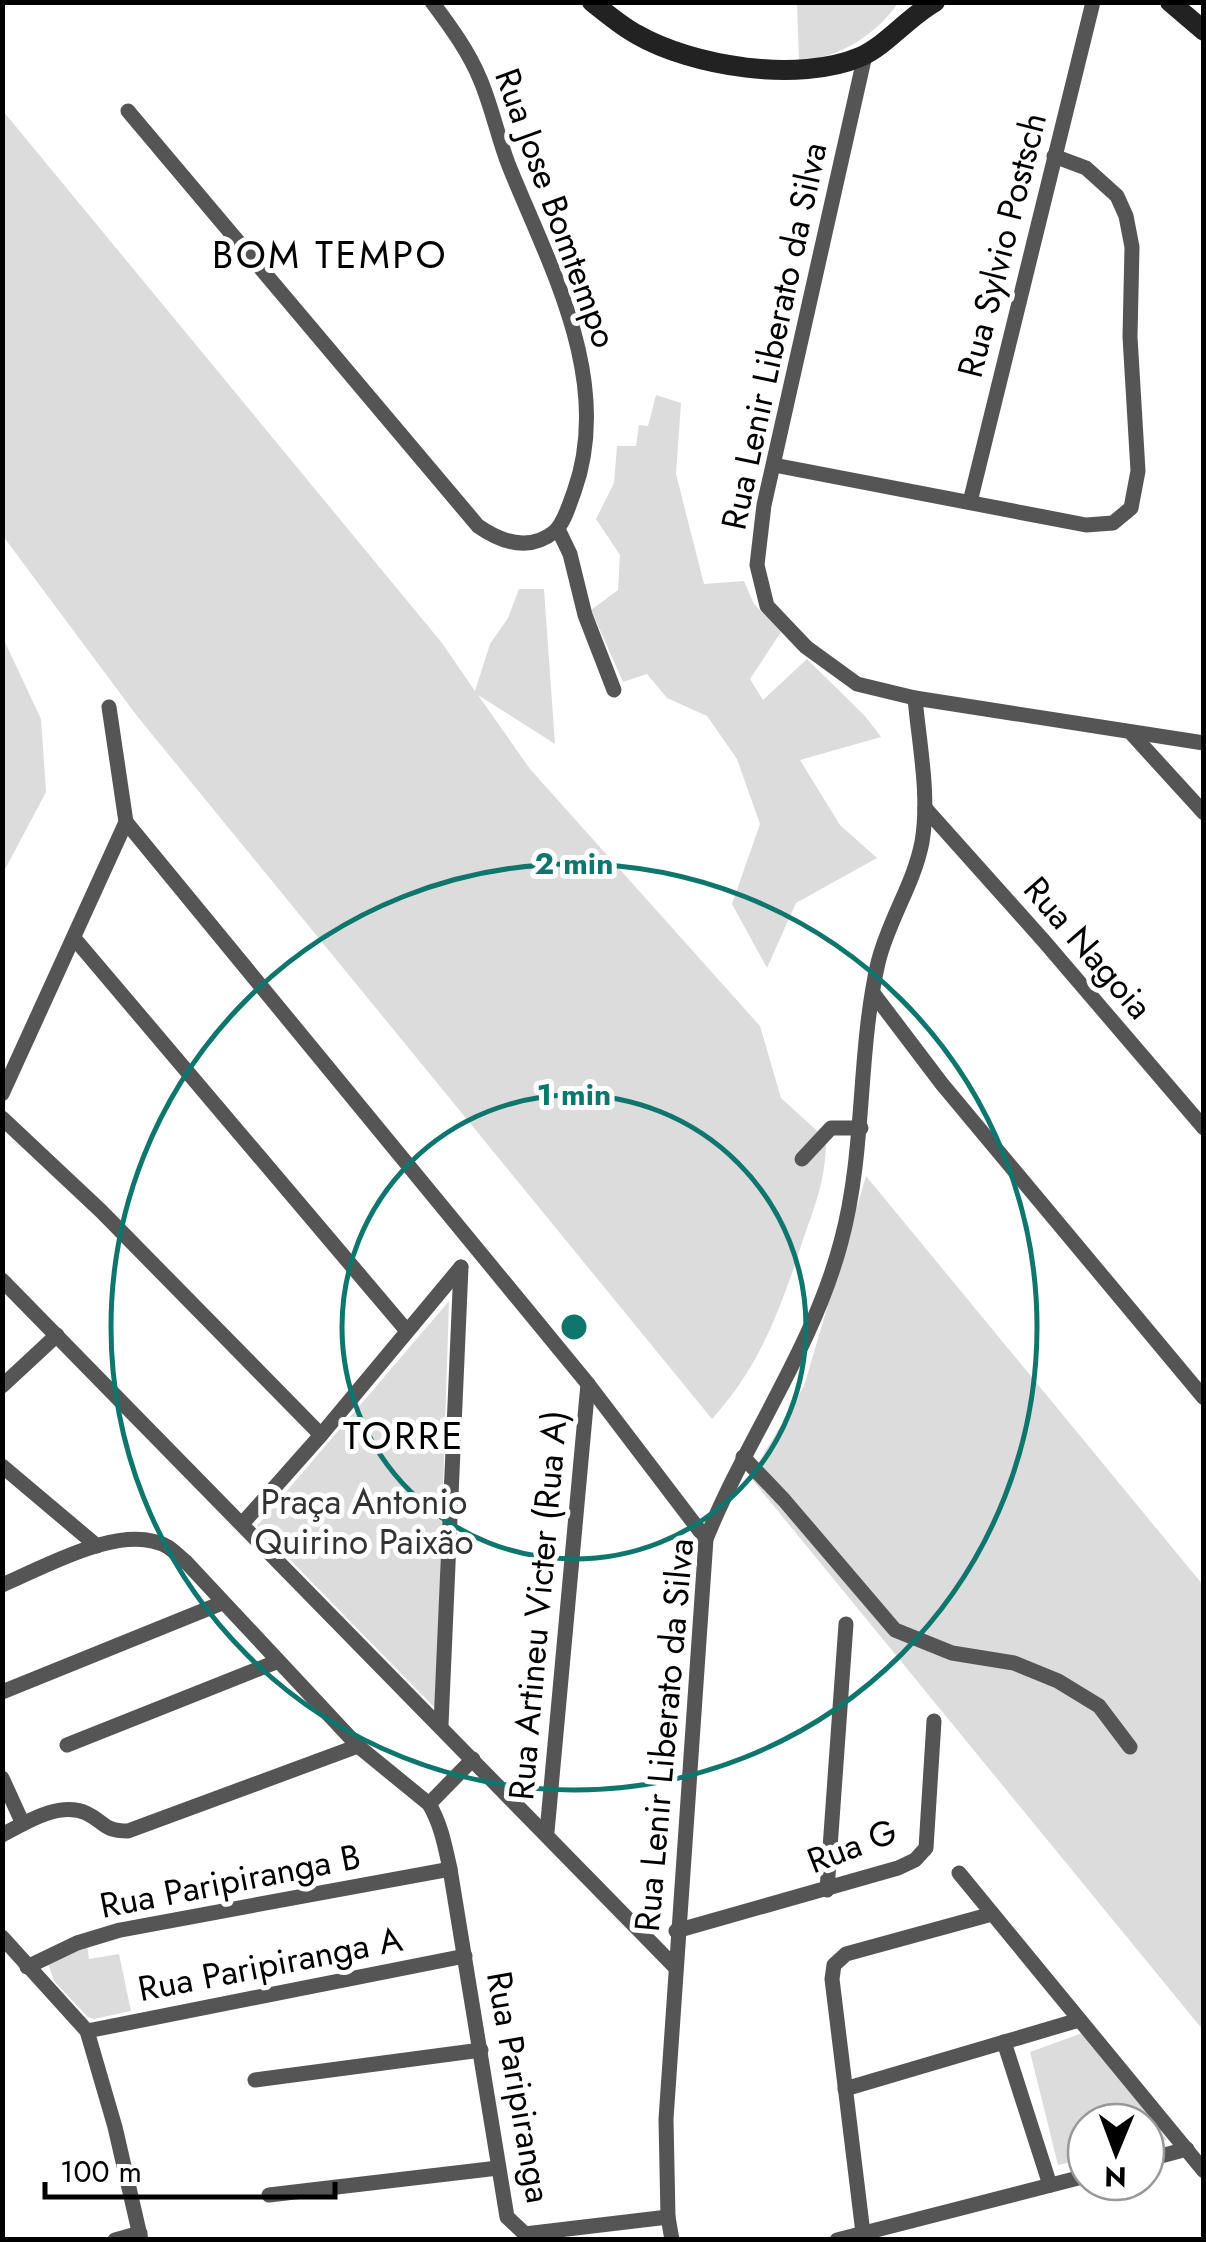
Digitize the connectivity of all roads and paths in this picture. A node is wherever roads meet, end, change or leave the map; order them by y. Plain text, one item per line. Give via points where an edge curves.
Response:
1 (432, 2) edge
2 (592, 2) edge
3 (1094, 2) edge
4 (1170, 2) edge
5 (925, 5) edge
6 (1204, 32) edge
7 (865, 55) junction
8 (128, 111) dead end
9 (1054, 156) junction
10 (774, 465) junction
11 (970, 502) junction
12 (558, 529) junction
13 (614, 690) dead end
14 (915, 698) junction
15 (108, 707) dead end
16 (1132, 734) junction
17 (1204, 743) edge
18 (925, 808) junction
19 (1204, 813) edge
20 (126, 822) junction
21 (74, 938) junction
22 (873, 992) junction
23 (2, 1094) edge
24 (2, 1118) edge
25 (861, 1128) junction
26 (1204, 1128) edge
27 (802, 1159) dead end
28 (477, 1249) junction
29 (461, 1267) junction
30 (2, 1280) edge
31 (407, 1331) junction
32 (57, 1335) junction
33 (588, 1384) junction
34 (2, 1386) edge
35 (1204, 1398) edge
36 (321, 1435) junction
37 (743, 1458) junction
38 (2, 1466) edge
39 (242, 1524) junction
40 (706, 1539) junction
41 (96, 1546) junction
42 (2, 1585) edge
43 (222, 1603) junction
44 (846, 1624) dead end
45 (276, 1662) junction
46 (2, 1692) edge
47 (934, 1722) dead end
48 (441, 1725) junction
49 (67, 1745) dead end
50 (358, 1746) junction
51 (1130, 1746) dead end
52 (473, 1759) junction
53 (2, 1778) edge
54 (429, 1804) junction
55 (23, 1824) junction
56 (547, 1832) junction
57 (2, 1835) edge
58 (450, 1869) junction
59 (959, 1873) dead end
60 (827, 1890) junction
61 (992, 1914) junction
62 (676, 1932) junction
63 (2, 1937) edge
64 (465, 1956) junction
65 (26, 1966) junction
66 (675, 1967) junction
67 (1078, 2020) junction
68 (87, 2031) junction
69 (1004, 2042) junction
70 (481, 2050) junction
71 (254, 2080) dead end
72 (845, 2088) junction
73 (1187, 2149) junction
74 (1166, 2155) edge
75 (498, 2168) junction
76 (1204, 2170) edge
77 (1066, 2181) edge
78 (1050, 2185) junction
79 (269, 2194) dead end
80 (668, 2216) junction
81 (863, 2234) junction
82 (141, 2236) edge
83 (114, 2240) edge
84 (672, 2240) edge
85 (837, 2240) edge

1 - 12 street, Rua Jose Bomtempo via 480,78 578,346 586,436 576,488
2 - 7 street via 634,34 704,60 832,68
3 - 9 street, Rua Sylvio Postsch
4 - 6 street
5 - 7 street
7 - 10 street, Rua Lenir Liberato da Silva
8 - 12 street via 478,526 514,544
9 - 11 street, Rua Sylvio Postsch
9 - 11 street via 1086,168 1117,196 1126,216 1136,494 1123,518 1098,526
10 - 11 street
10 - 14 street, Rua Lenir Liberato da Silva via 757,565 768,606 828,666 857,684
12 - 13 street
14 - 16 street
14 - 18 street, Rua Lenir Liberato da Silva
15 - 20 street
16 - 17 street
16 - 19 street
18 - 22 street, Rua Lenir Liberato da Silva via 922,843
18 - 26 street, Rua Nagoia
20 - 21 street
20 - 28 street
21 - 23 street
21 - 31 street
22 - 25 street, Rua Lenir Liberato da Silva
22 - 35 street
24 - 36 street
25 - 27 street via 831,1128
25 - 37 street, Rua Lenir Liberato da Silva via 853,1196 813,1326
28 - 29 street
28 - 33 street
29 - 31 street
29 - 48 street
30 - 32 street
31 - 36 street
32 - 34 street
32 - 39 street
33 - 40 street
33 - 56 street, Rua Artineu Victer (Rua A)
36 - 39 street
37 - 40 street, Rua Lenir Liberato da Silva
37 - 51 street via 895,1630 1058,1681 1099,1706
38 - 41 street
39 - 48 street
40 - 62 street, Rua Lenir Liberato da Silva
41 - 42 street
41 - 43 street via 122,1539 166,1546
43 - 45 street
43 - 46 street
44 - 60 street
45 - 49 street
45 - 50 street
47 - 60 street, Rua G via 926,1848 898,1868
48 - 52 street
50 - 54 street
50 - 55 street via 128,1831 112,1831 88,1814 67,1810
52 - 54 street
52 - 56 street
53 - 55 street
54 - 58 street, Rua Paripiranga
55 - 57 street
56 - 66 street
58 - 64 street, Rua Paripiranga
58 - 65 street, Rua Paripiranga B via 120,1930
59 - 61 street
60 - 62 street, Rua G
61 - 67 street
61 - 72 street via 846,1954 834,1964
62 - 66 street, Rua Lenir Liberato da Silva
63 - 65 street
64 - 68 street, Rua Paripiranga A
64 - 70 street, Rua Paripiranga
65 - 68 street
66 - 80 street, Rua Lenir Liberato da Silva
67 - 69 street
67 - 73 street
68 - 82 street
69 - 72 street
69 - 78 street
70 - 71 street
70 - 75 street, Rua Paripiranga
72 - 81 street
73 - 74 street
73 - 76 street
75 - 79 street
75 - 80 street, Rua Paripiranga via 507,2217 525,2234
77 - 78 street
78 - 81 street
80 - 84 street, Rua Lenir Liberato da Silva
81 - 85 street
82 - 83 street

